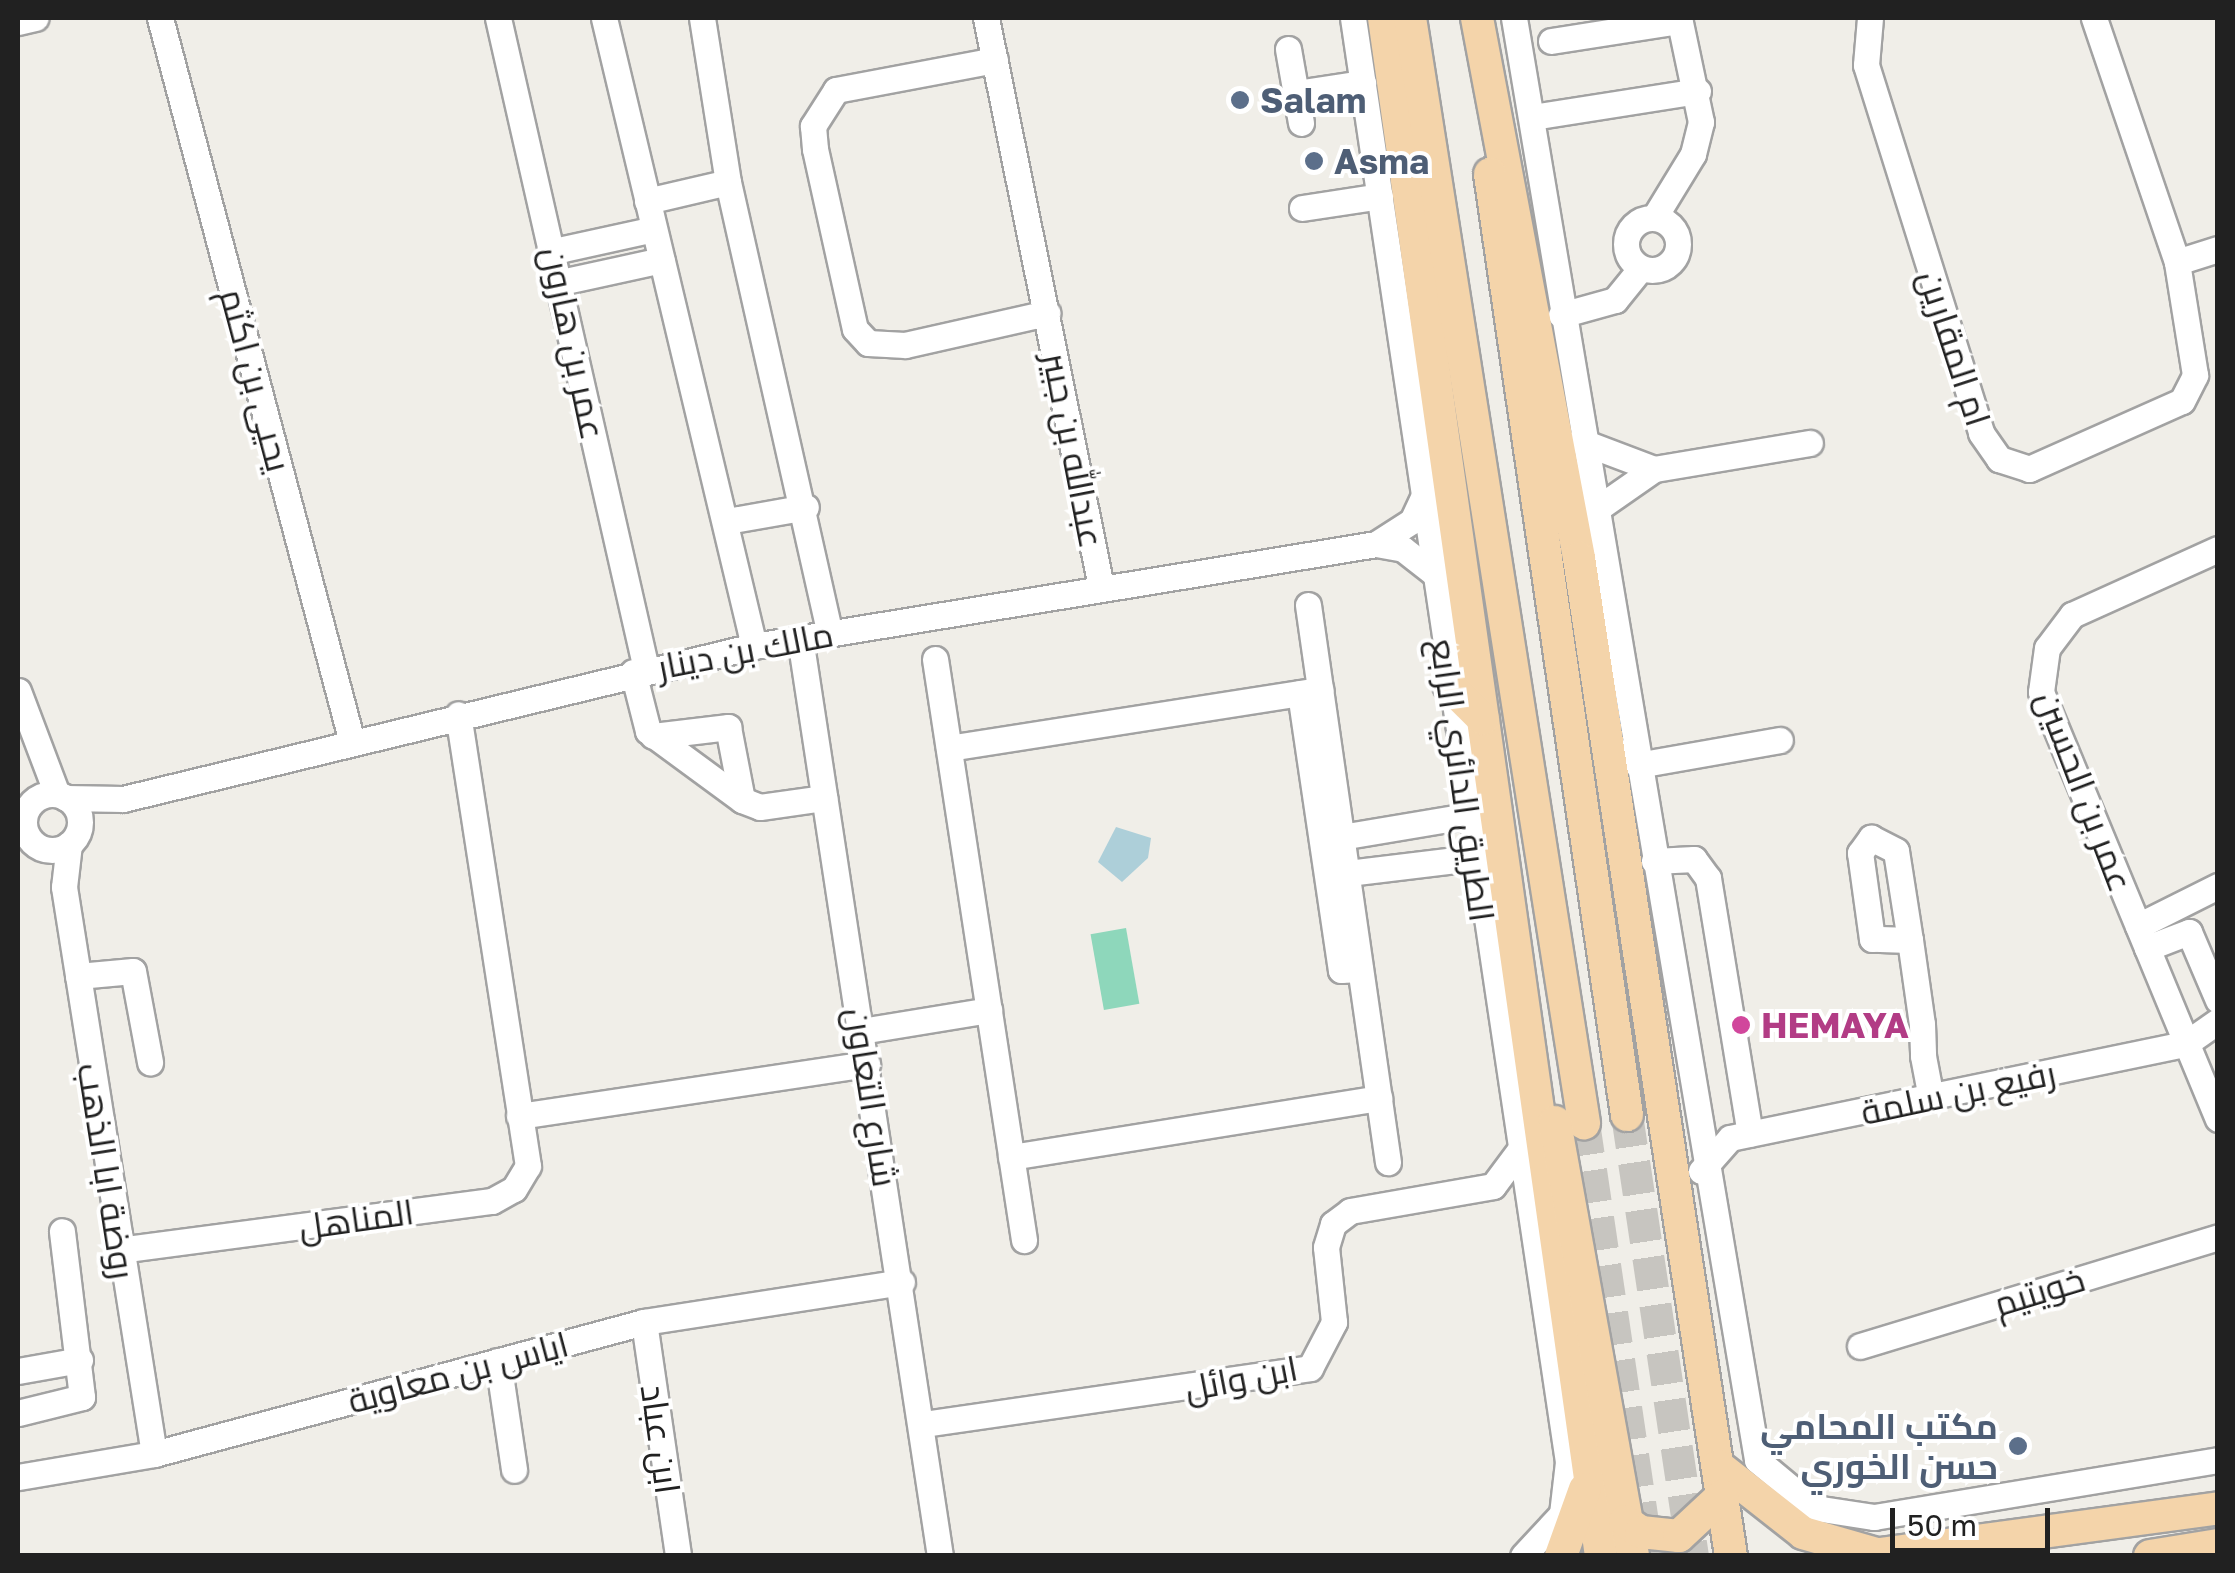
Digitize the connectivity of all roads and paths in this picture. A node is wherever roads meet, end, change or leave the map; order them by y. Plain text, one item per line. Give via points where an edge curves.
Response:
1 (36, 18) edge
2 (160, 18) edge
3 (498, 18) edge
4 (604, 18) edge
5 (702, 18) edge
6 (986, 18) edge
7 (1353, 18) edge
8 (1384, 18) edge
9 (1410, 18) edge
10 (1468, 18) edge
11 (1478, 18) edge
12 (1501, 18) edge
13 (1514, 18) edge
14 (1870, 18) edge
15 (2094, 18) edge
16 (1679, 19) edge
17 (18, 22) edge
18 (1551, 41) dead end
19 (1288, 49) dead end
20 (995, 60) junction
21 (1363, 83) junction
22 (1698, 91) junction
23 (1296, 93) junction
24 (1532, 118) junction
25 (1302, 123) dead end
26 (728, 182) junction
27 (1380, 196) junction
28 (646, 201) junction
29 (1302, 208) dead end
30 (1654, 218) junction
31 (654, 229) junction
32 (1525, 246) junction
33 (2218, 250) edge
34 (554, 251) junction
35 (662, 260) junction
36 (2177, 262) junction
37 (1641, 268) junction
38 (561, 282) junction
39 (1048, 313) junction
40 (1561, 314) junction
41 (1580, 442) junction
42 (1810, 442) dead end
43 (1654, 468) junction
44 (1424, 495) junction
45 (1591, 513) junction
46 (807, 514) junction
47 (729, 528) junction
48 (1376, 544) junction
49 (2218, 549) edge
50 (1435, 574) junction
51 (1102, 587) junction
52 (1308, 605) dead end
53 (830, 633) junction
54 (800, 638) junction
55 (754, 646) junction
56 (935, 660) dead end
57 (639, 670) junction
58 (1449, 685) junction
59 (18, 691) edge
60 (1310, 692) junction
61 (458, 714) junction
62 (1483, 719) junction
63 (1604, 725) junction
64 (653, 736) junction
65 (1780, 740) dead end
66 (352, 742) junction
67 (949, 748) junction
68 (1638, 765) junction
69 (824, 798) junction
70 (742, 800) junction
71 (1466, 816) junction
72 (44, 821) edge
73 (1341, 837) junction
74 (1472, 858) junction
75 (1654, 861) junction
76 (1348, 874) junction
77 (2218, 886) edge
78 (2143, 937) junction
79 (1510, 938) junction
80 (1910, 940) dead end
81 (1360, 970) junction
82 (1490, 975) junction
83 (78, 976) junction
84 (2218, 1000) edge
85 (989, 1010) junction
86 (2218, 1022) edge
87 (861, 1031) junction
88 (2185, 1044) junction
89 (1528, 1061) junction
90 (150, 1062) dead end
91 (866, 1064) junction
92 (1936, 1097) junction
93 (1379, 1098) junction
94 (1627, 1114) tunnel mouth
95 (519, 1116) junction
96 (2218, 1118) edge
97 (1698, 1121) junction
98 (1584, 1124) tunnel mouth
99 (1740, 1136) junction
100 (1518, 1151) junction
101 (1011, 1157) junction
102 (1388, 1162) dead end
103 (1706, 1165) junction
104 (1485, 1188) junction
105 (1679, 1205) junction
106 (1527, 1206) junction
107 (62, 1230) dead end
108 (2218, 1237) edge
109 (1024, 1240) dead end
110 (119, 1250) junction
111 (902, 1282) junction
112 (644, 1322) junction
113 (1860, 1346) dead end
114 (80, 1360) junction
115 (498, 1361) junction
116 (18, 1372) edge
117 (18, 1413) edge
118 (923, 1424) junction
119 (154, 1454) junction
120 (2218, 1460) edge
121 (514, 1470) dead end
122 (1588, 1470) junction
123 (18, 1476) edge
124 (1720, 1481) junction
125 (2218, 1508) edge
126 (1626, 1520) junction
127 (2218, 1545) edge
128 (1554, 1546) edge
129 (1870, 1555) edge
130 (678, 1556) edge
131 (940, 1556) edge
132 (1523, 1556) edge
133 (1601, 1556) edge
134 (1633, 1556) edge
135 (1731, 1556) edge
136 (2150, 1556) edge

1 - 17 street
2 - 66 street, يحيى بن اكثم
3 - 34 street, عمر بن هارون
4 - 28 street
5 - 26 street
6 - 20 street, عبدالله بن جبير
7 - 21 street, الطريق الدائري الرابع
8 - 62 main road
9 - 98 main road, الطريق الدائري الرابع
10 - 94 main road
11 - 32 main road
12 - 32 street via 1528,192
13 - 24 street
14 - 36 street, ام المقارين via 1866,65 1981,433 1999,459 2044,466 2182,400 2196,361
15 - 36 street, ام المقارين
16 - 18 street
16 - 22 street
19 - 23 street
20 - 39 street, عبدالله بن جبير
20 - 39 street, عبدالله بن جبير via 836,90 813,126 815,149 854,329 868,343 904,345
21 - 23 street
21 - 27 street, الطريق الدائري الرابع
22 - 24 street
22 - 30 street via 1693,154
23 - 25 street
24 - 40 street
26 - 28 street
26 - 46 street
27 - 29 street
27 - 44 street, الطريق الدائري الرابع
28 - 31 street
30 - 37 street via 1626,237
30 - 37 street via 1670,226 1677,251 1666,266
31 - 34 street
31 - 35 street
32 - 63 main road
33 - 36 street
34 - 38 street, عمر بن هارون
35 - 38 street
35 - 47 street
37 - 40 street via 1615,300
38 - 57 street, عمر بن هارون
39 - 51 street, عبدالله بن جبير
40 - 41 street
41 - 43 street
41 - 45 street
42 - 43 street
43 - 45 street
44 - 48 street, مالك بن دينار via 1412,521
44 - 50 street, الطريق الدائري الرابع
45 - 68 street
46 - 47 street
46 - 53 street
47 - 55 street
48 - 50 street via 1403,549
48 - 51 street, مالك بن دينار
49 - 78 street, عمر بن الحسين via 2072,614 2041,670 2041,692
50 - 58 street, الطريق الدائري الرابع
51 - 53 street, مالك بن دينار
52 - 60 street
53 - 54 street, مالك بن دينار
54 - 55 street, مالك بن دينار
54 - 69 street, شارع التعاون
55 - 57 street, مالك بن دينار
56 - 67 street
57 - 61 street, مالك بن دينار
57 - 64 street, عمر بن هارون
58 - 62 main road
58 - 71 street, الطريق الدائري الرابع
59 - 72 street
60 - 67 street
60 - 73 street
60 - 81 street via 1341,970
61 - 66 street, مالك بن دينار
61 - 95 street, المناهل
62 - 79 main road
63 - 68 street
63 - 105 main road
64 - 70 street
64 - 70 street via 728,727
65 - 68 street
66 - 72 street, مالك بن دينار
67 - 85 street
68 - 75 street
69 - 70 street via 760,807
69 - 87 street, شارع التعاون
71 - 73 street
71 - 74 street, الطريق الدائري الرابع
72 - 83 street, روضة ابا الذهب via 64,886
73 - 76 street
74 - 76 street
74 - 82 street, الطريق الدائري الرابع
75 - 97 street
75 - 99 street via 1694,859 1708,878
76 - 81 street
77 - 78 street
78 - 84 street via 2189,932
78 - 88 street, عمر بن الحسين
79 - 82 main road
79 - 89 main road
80 - 92 street
81 - 93 street
82 - 100 street, الطريق الدائري الرابع
83 - 90 street via 133,971
83 - 110 street, روضة ابا الذهب
85 - 87 street
85 - 101 street
86 - 88 street
87 - 91 street, شارع التعاون
88 - 92 street, رفيع بن سلمة
88 - 96 street, عمر بن الحسين
89 - 122 main road
89 - 126 main road via 1565,1153
91 - 95 street
91 - 111 street, شارع التعاون
92 - 99 street, رفيع بن سلمة
93 - 101 street
93 - 102 street
95 - 110 street, المناهل via 528,1166 492,1200
97 - 99 street
97 - 103 street
99 - 103 street
100 - 104 street via 1506,1178
100 - 106 street, الطريق الدائري الرابع
101 - 109 street
103 - 105 street
103 - 120 street via 1744,1422 1768,1474 1815,1508 1874,1517
104 - 106 street
104 - 118 street, ابن وائل via 1350,1210 1333,1224 1326,1247 1334,1322 1310,1368
105 - 124 main road
106 - 128 street, الطريق الدائري الرابع via 1568,1462
107 - 114 street
108 - 113 street, خويتيم
110 - 119 street, روضة ابا الذهب
111 - 112 street, اياس بن معاوية
111 - 118 street, شارع التعاون
112 - 115 street, اياس بن معاوية
112 - 130 street, ابن عباد
114 - 116 street
114 - 117 street via 82,1396
115 - 119 street, اياس بن معاوية
115 - 121 street
118 - 131 street, شارع التعاون
119 - 123 street, اياس بن معاوية
122 - 128 main road
122 - 133 main road
124 - 126 main road via 1679,1536 1641,1532
124 - 129 main road via 1803,1533
124 - 135 main road
125 - 129 main road
126 - 134 main road
127 - 136 main road
128 - 132 street

